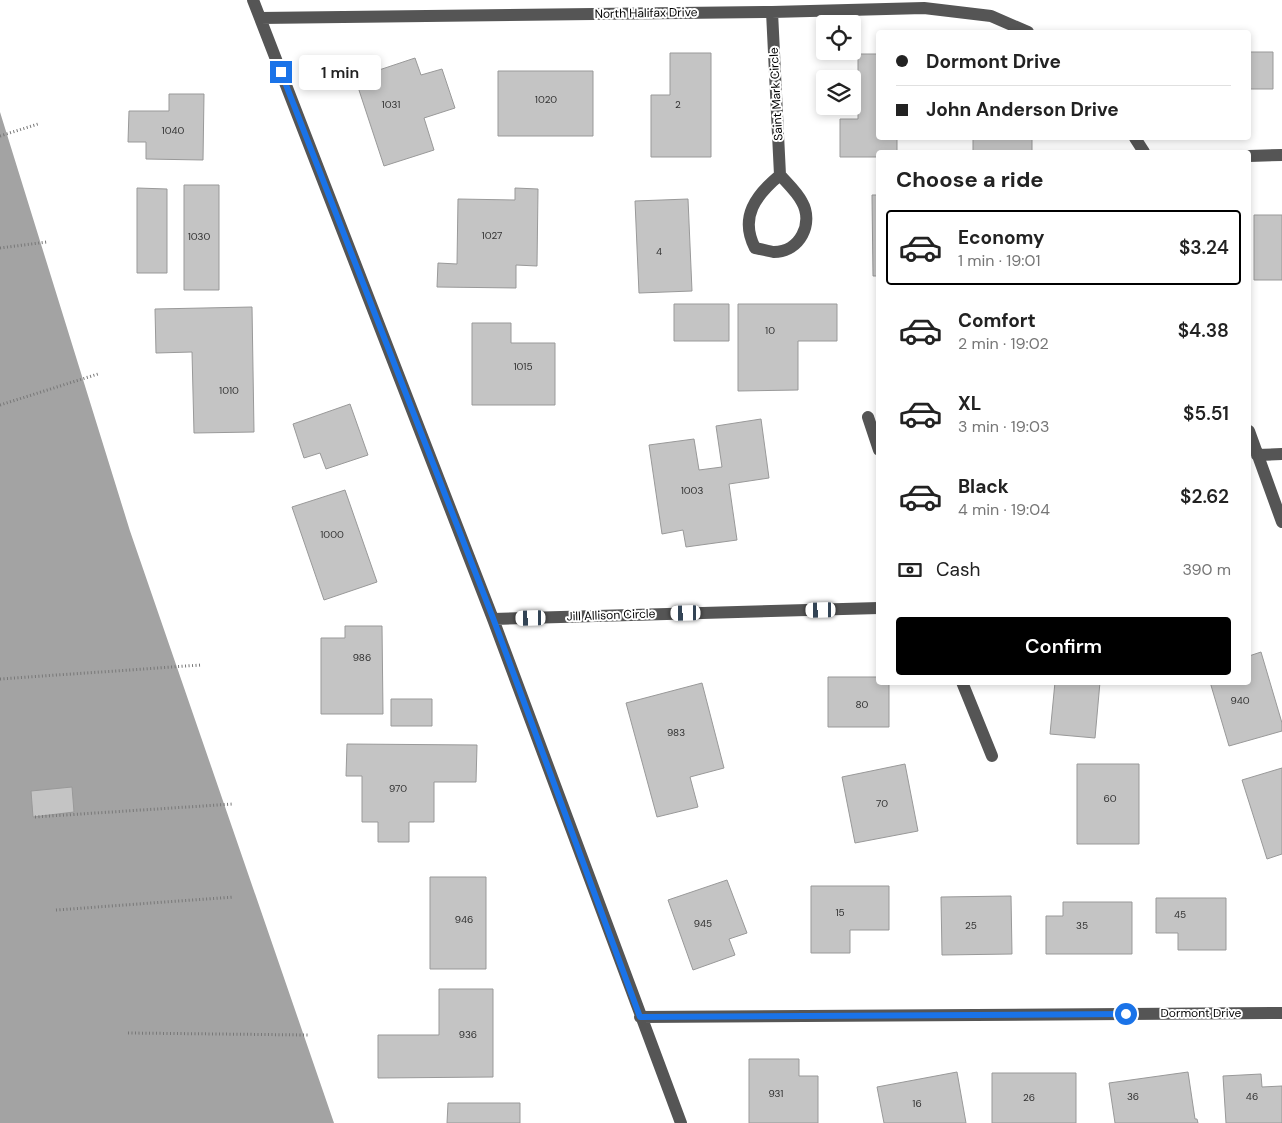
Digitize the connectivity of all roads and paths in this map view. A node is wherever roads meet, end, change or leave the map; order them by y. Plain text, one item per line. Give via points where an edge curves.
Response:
1 (253, 0) edge
2 (924, 4) edge
3 (772, 12) junction
4 (260, 18) junction
5 (1023, 30) edge
6 (38, 124) dead end
7 (0, 136) edge
8 (1282, 155) edge
9 (1251, 156) edge
10 (780, 175) junction
11 (47, 242) dead end
12 (0, 248) edge
13 (98, 374) dead end
14 (0, 405) edge
15 (868, 417) dead end
16 (1251, 438) edge
17 (876, 441) edge
18 (1282, 454) edge
19 (1257, 455) junction
20 (1282, 522) edge
21 (876, 608) edge
22 (493, 618) junction
23 (201, 665) dead end
24 (0, 678) edge
25 (963, 685) edge
26 (992, 756) dead end
27 (233, 804) dead end
28 (35, 817) dead end
29 (234, 897) dead end
30 (56, 910) dead end
31 (1282, 1013) edge
32 (640, 1017) junction
33 (128, 1033) dead end
34 (308, 1035) dead end
35 (680, 1123) edge

1 - 4 street
2 - 3 street, North Halifax Drive
2 - 5 street, North Halifax Drive via 991,16
3 - 4 street, North Halifax Drive
3 - 10 street, Saint Mark Circle
4 - 22 street
6 - 7 path
8 - 9 street
10 - 10 street via 765,187 751,207 748,234 755,248 775,252 792,246 805,233 807,217 802,201
11 - 12 path
13 - 14 path
15 - 17 street
16 - 19 street
18 - 19 street
19 - 20 street
21 - 22 street, Jill Allison Circle
22 - 32 street
23 - 24 path
25 - 26 street
27 - 28 path
29 - 30 path
31 - 32 street, Dormont Drive
32 - 35 street
33 - 34 path

